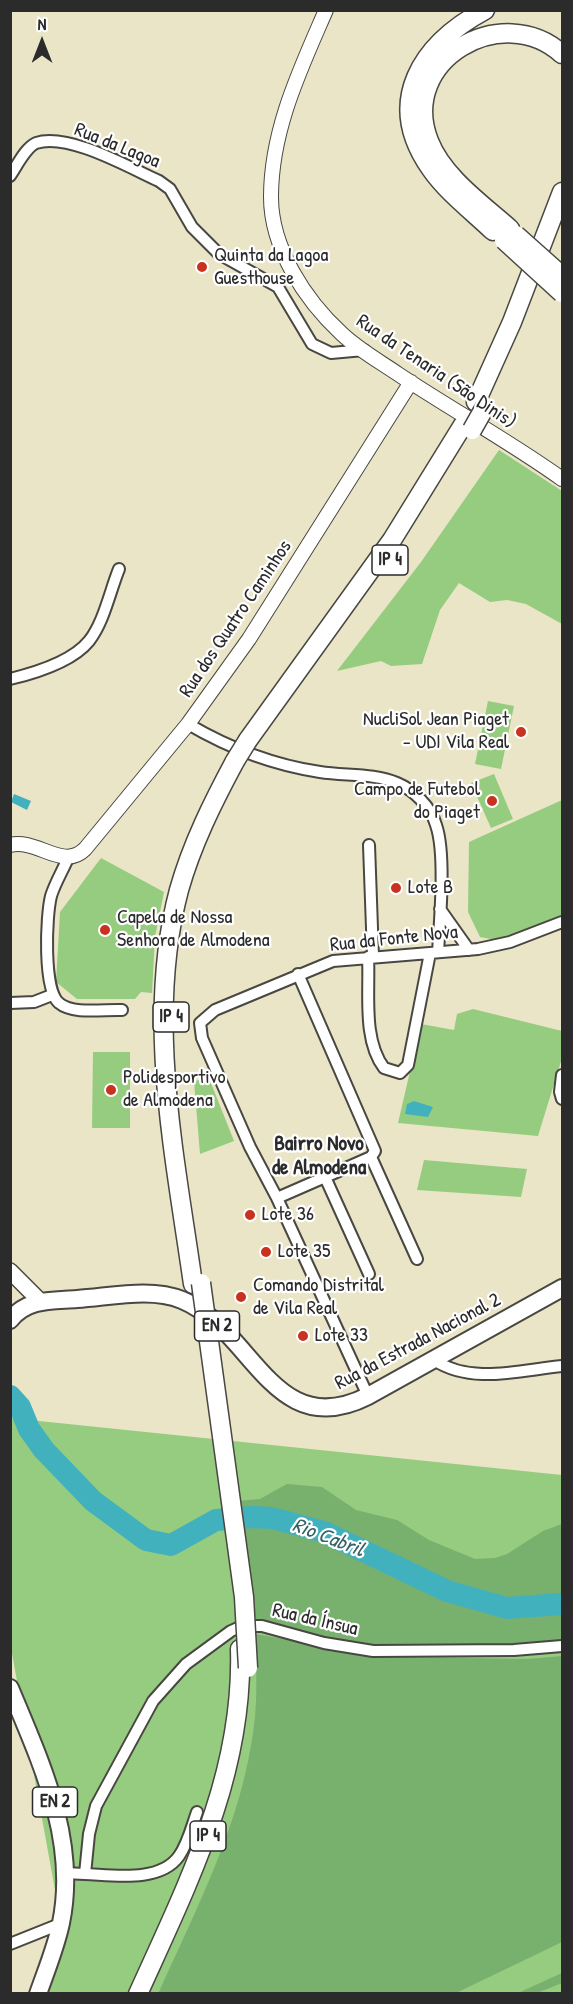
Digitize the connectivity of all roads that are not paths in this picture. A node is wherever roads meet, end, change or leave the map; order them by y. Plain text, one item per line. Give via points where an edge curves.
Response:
1 (326, 10) edge
2 (485, 10) edge
3 (562, 54) edge
4 (10, 176) edge
5 (562, 176) edge
6 (562, 192) edge
7 (562, 220) edge
8 (507, 235) junction
9 (562, 276) edge
10 (562, 293) edge
11 (512, 322) junction
12 (364, 350) junction
13 (411, 382) junction
14 (480, 404) junction
15 (562, 479) edge
16 (119, 569) dead end
17 (10, 680) edge
18 (188, 724) junction
19 (10, 845) edge
20 (369, 845) dead end
21 (68, 858) junction
22 (440, 909) junction
23 (562, 922) edge
24 (473, 949) junction
25 (434, 952) junction
26 (370, 956) junction
27 (298, 974) junction
28 (52, 994) junction
29 (10, 1003) edge
30 (122, 1010) dead end
31 (562, 1075) edge
32 (562, 1099) edge
33 (371, 1157) junction
34 (325, 1177) junction
35 (277, 1198) junction
36 (417, 1259) dead end
37 (10, 1271) edge
38 (369, 1274) dead end
39 (197, 1283) junction
40 (562, 1288) edge
41 (41, 1302) junction
42 (10, 1320) edge
43 (434, 1360) junction
44 (562, 1366) edge
45 (368, 1396) junction
46 (562, 1646) edge
47 (244, 1668) junction
48 (10, 1688) edge
49 (197, 1812) dead end
50 (64, 1873) junction
51 (85, 1874) junction
52 (60, 1924) junction
53 (10, 1944) edge
54 (38, 1994) edge
55 (138, 1994) edge
56 (148, 1994) edge

1 - 12 street, Rua da Tenaria (São Dinis) via 280,129 272,185 273,214 285,254 306,292 333,326
2 - 8 highway via 450,31 422,63 413,87 411,120 416,141 430,168 447,188
3 - 8 highway via 531,33 497,28 480,31 464,37 449,50 428,83 424,107 429,142 450,173
4 - 12 street, Rua da Lagoa via 28,148 48,142 79,146 159,181 170,189 192,227 219,254 278,287 312,344 331,353
5 - 11 highway
6 - 11 highway, IP 4
7 - 14 highway, IP 4 via 518,334
8 - 9 highway, bridge
8 - 10 highway, bridge
11 - 14 highway, IP 4
12 - 13 street, Rua da Tenaria (São Dinis)
13 - 15 street, Rua da Tenaria (São Dinis)
13 - 18 street, Rua dos Quatro Caminhos via 295,569
14 - 39 highway, IP 4, bridge via 468,428 253,742 201,858 181,928 172,985 171,1037
16 - 17 street via 85,645 63,660
18 - 21 street, Rua dos Quatro Caminhos via 85,849
18 - 22 street via 230,747 269,760 317,772 389,780 409,789 438,828
19 - 21 street via 28,845
20 - 26 street
21 - 28 street via 51,898 48,960
22 - 24 street
22 - 25 street
23 - 24 street, Rua da Fonte Nova via 510,942
24 - 25 street, Rua da Fonte Nova
25 - 26 street, Rua da Fonte Nova
25 - 26 street via 408,1065 400,1073 384,1068 375,1049
26 - 27 street, Rua da Fonte Nova via 333,961
27 - 33 street via 375,1149
27 - 35 street, Rua da Fonte Nova via 215,1010 202,1020 200,1029 250,1147
28 - 29 street via 34,1002
28 - 30 street via 66,1007
31 - 32 street
33 - 34 street
33 - 36 street
34 - 35 street
34 - 38 street
35 - 45 street
37 - 41 main road
39 - 47 highway, IP 4
39 - 47 highway, IP 4, bridge via 243,1587
40 - 43 main road, Rua da Estrada Nacional 2 / EN 2
41 - 42 main road, Rua da Estrada Nacional 2 / EN 2 via 22,1309
41 - 45 main road, Rua da Estrada Nacional 2 / EN 2 via 148,1295 176,1298 207,1316 273,1383 297,1401 315,1408 334,1409
43 - 44 street via 466,1375
43 - 45 main road, Rua da Estrada Nacional 2 / EN 2
46 - 51 street, Rua da Ínsua via 374,1651 324,1643 262,1626 242,1626 231,1631 186,1664 153,1701 96,1806
47 - 55 highway, IP 4 via 223,1790 204,1848
47 - 56 highway, IP 4 via 243,1735 226,1812 207,1864
48 - 50 main road, EN 2 via 54,1800
49 - 51 street via 183,1849 169,1866 139,1875
50 - 51 street
50 - 52 main road, EN 2
52 - 53 street
52 - 54 main road, EN 2

